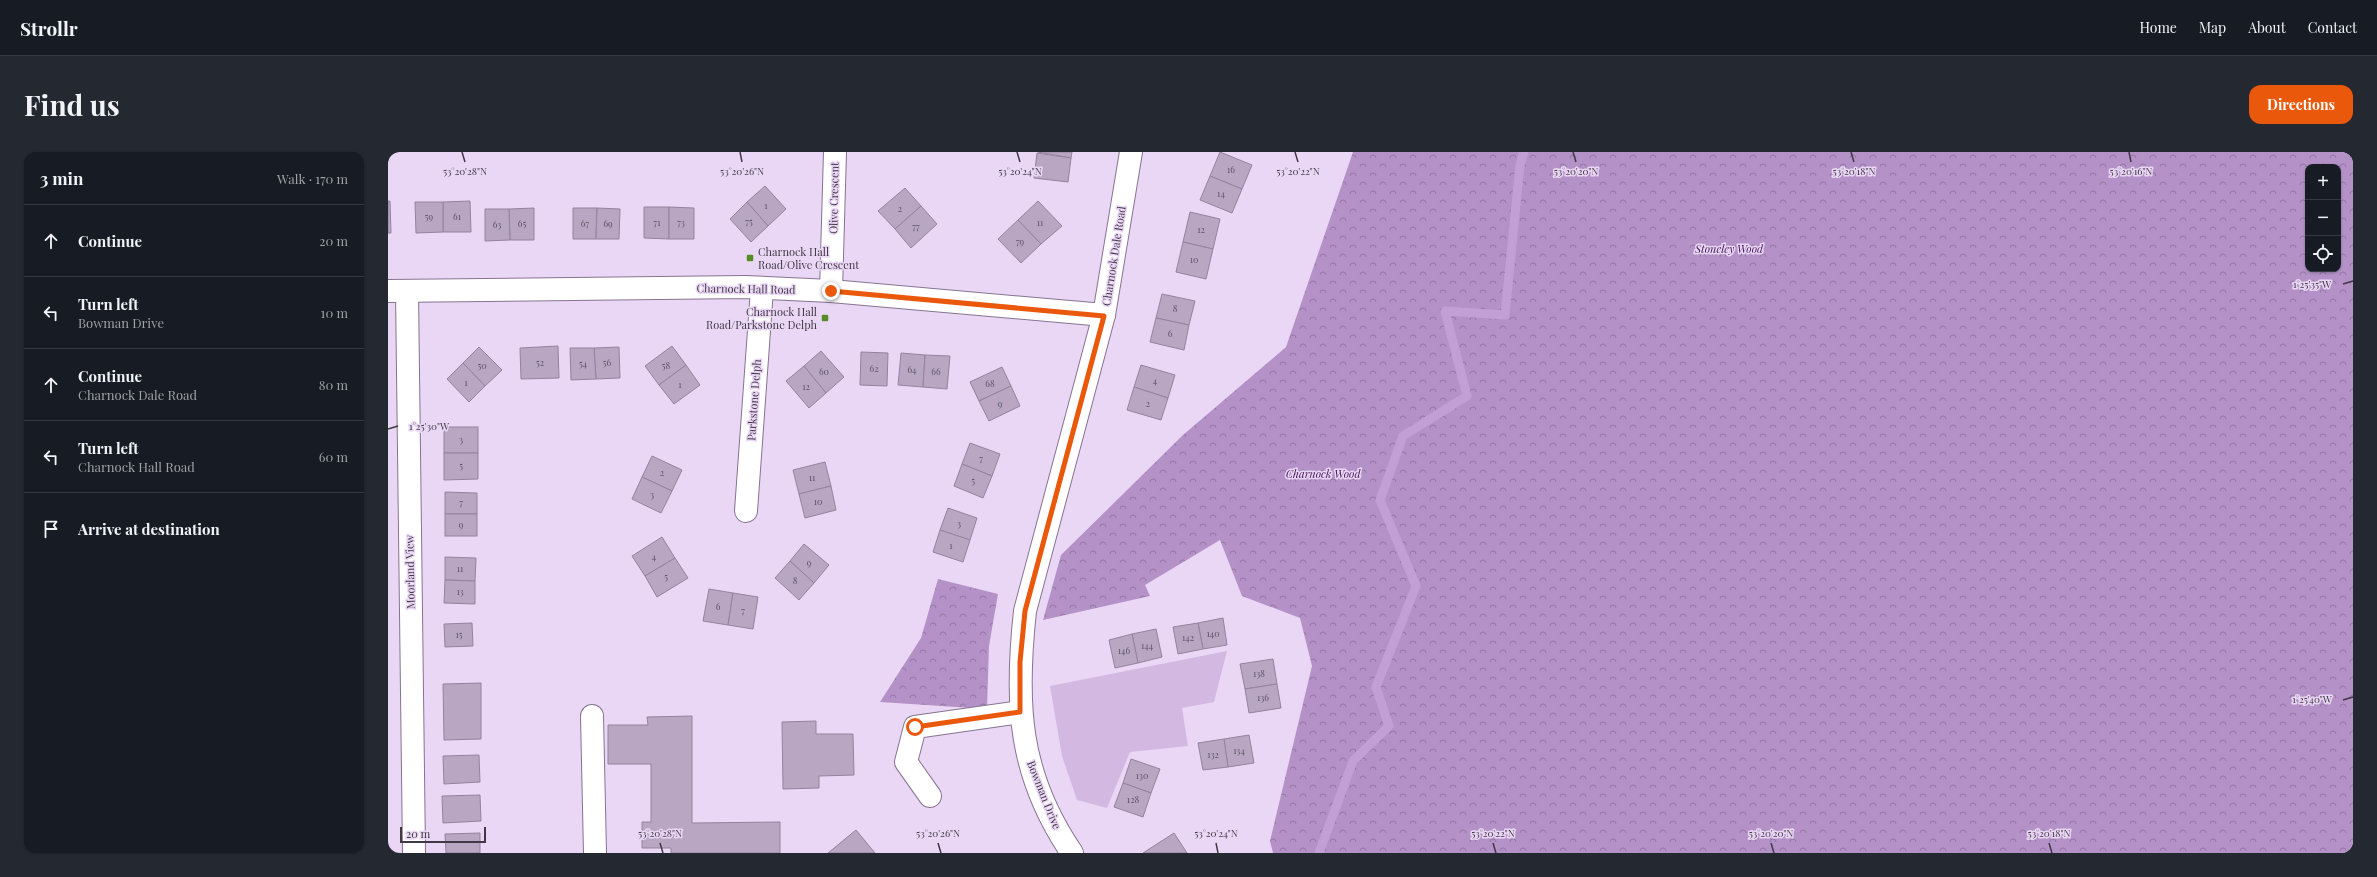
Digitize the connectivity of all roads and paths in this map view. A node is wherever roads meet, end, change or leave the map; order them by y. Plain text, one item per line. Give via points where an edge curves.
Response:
1 (835, 152) edge
2 (1131, 152) edge
3 (762, 288) junction
4 (397, 291) edge
5 (831, 291) junction
6 (1104, 316) junction
7 (746, 511) dead end
8 (1020, 662) joint
9 (1020, 712) junction
10 (592, 716) dead end
11 (930, 796) dead end
12 (414, 853) edge
13 (595, 853) edge
14 (1072, 853) edge

1 - 5 street, Olive Crescent
2 - 6 street, Charnock Dale Road
3 - 4 street, Charnock Hall Road
3 - 5 street, Charnock Hall Road
3 - 7 street, Parkstone Delph
4 - 12 street, Moorland View
5 - 6 street, Charnock Hall Road
6 - 8 street, Charnock Dale Road via 1025,611
8 - 9 street, Bowman Drive
9 - 11 street via 915,727 906,762
9 - 14 street, Bowman Drive via 1030,764 1043,800
10 - 13 street

